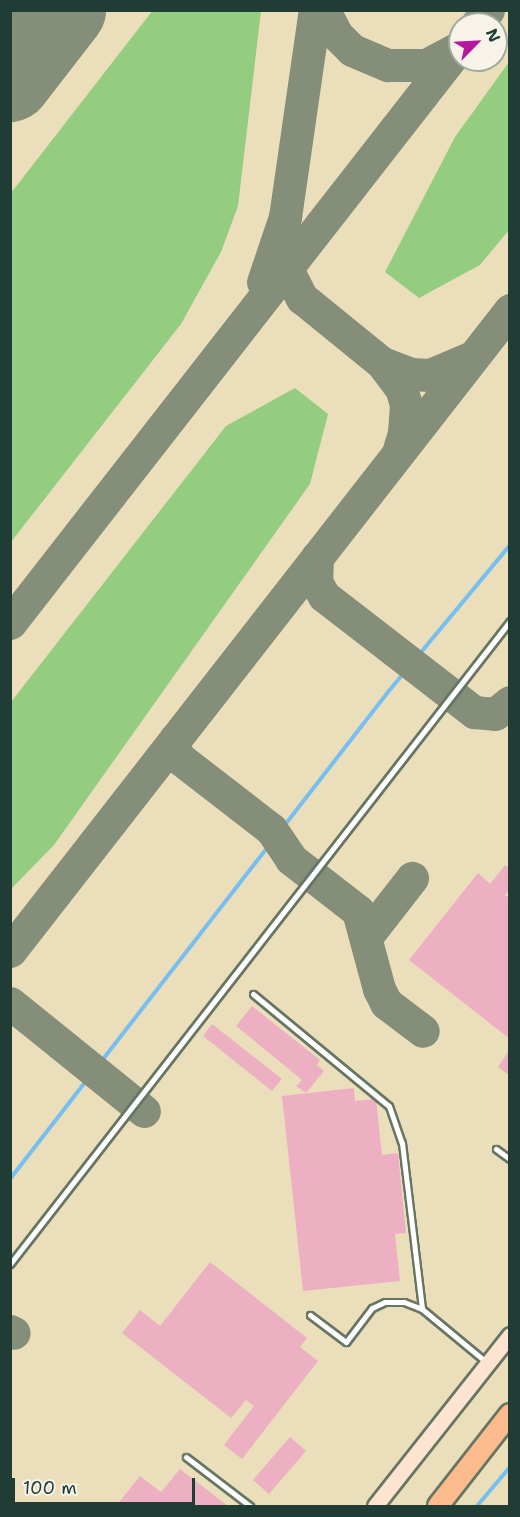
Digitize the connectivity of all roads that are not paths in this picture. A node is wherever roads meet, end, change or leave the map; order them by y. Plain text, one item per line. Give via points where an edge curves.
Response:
1 (510, 621) edge
2 (253, 994) dead end
3 (496, 1149) dead end
4 (510, 1159) edge
5 (10, 1264) edge
6 (422, 1309) junction
7 (310, 1315) dead end
8 (510, 1335) edge
9 (488, 1363) junction
10 (510, 1414) edge
11 (186, 1457) dead end
12 (250, 1506) edge
13 (375, 1506) edge
14 (438, 1506) edge

1 - 5 lane
2 - 6 lane via 389,1106 402,1143
3 - 4 lane
6 - 7 lane via 404,1302 385,1302 372,1308 346,1342
6 - 9 lane
8 - 9 street
9 - 13 street
10 - 14 highway
11 - 12 lane

